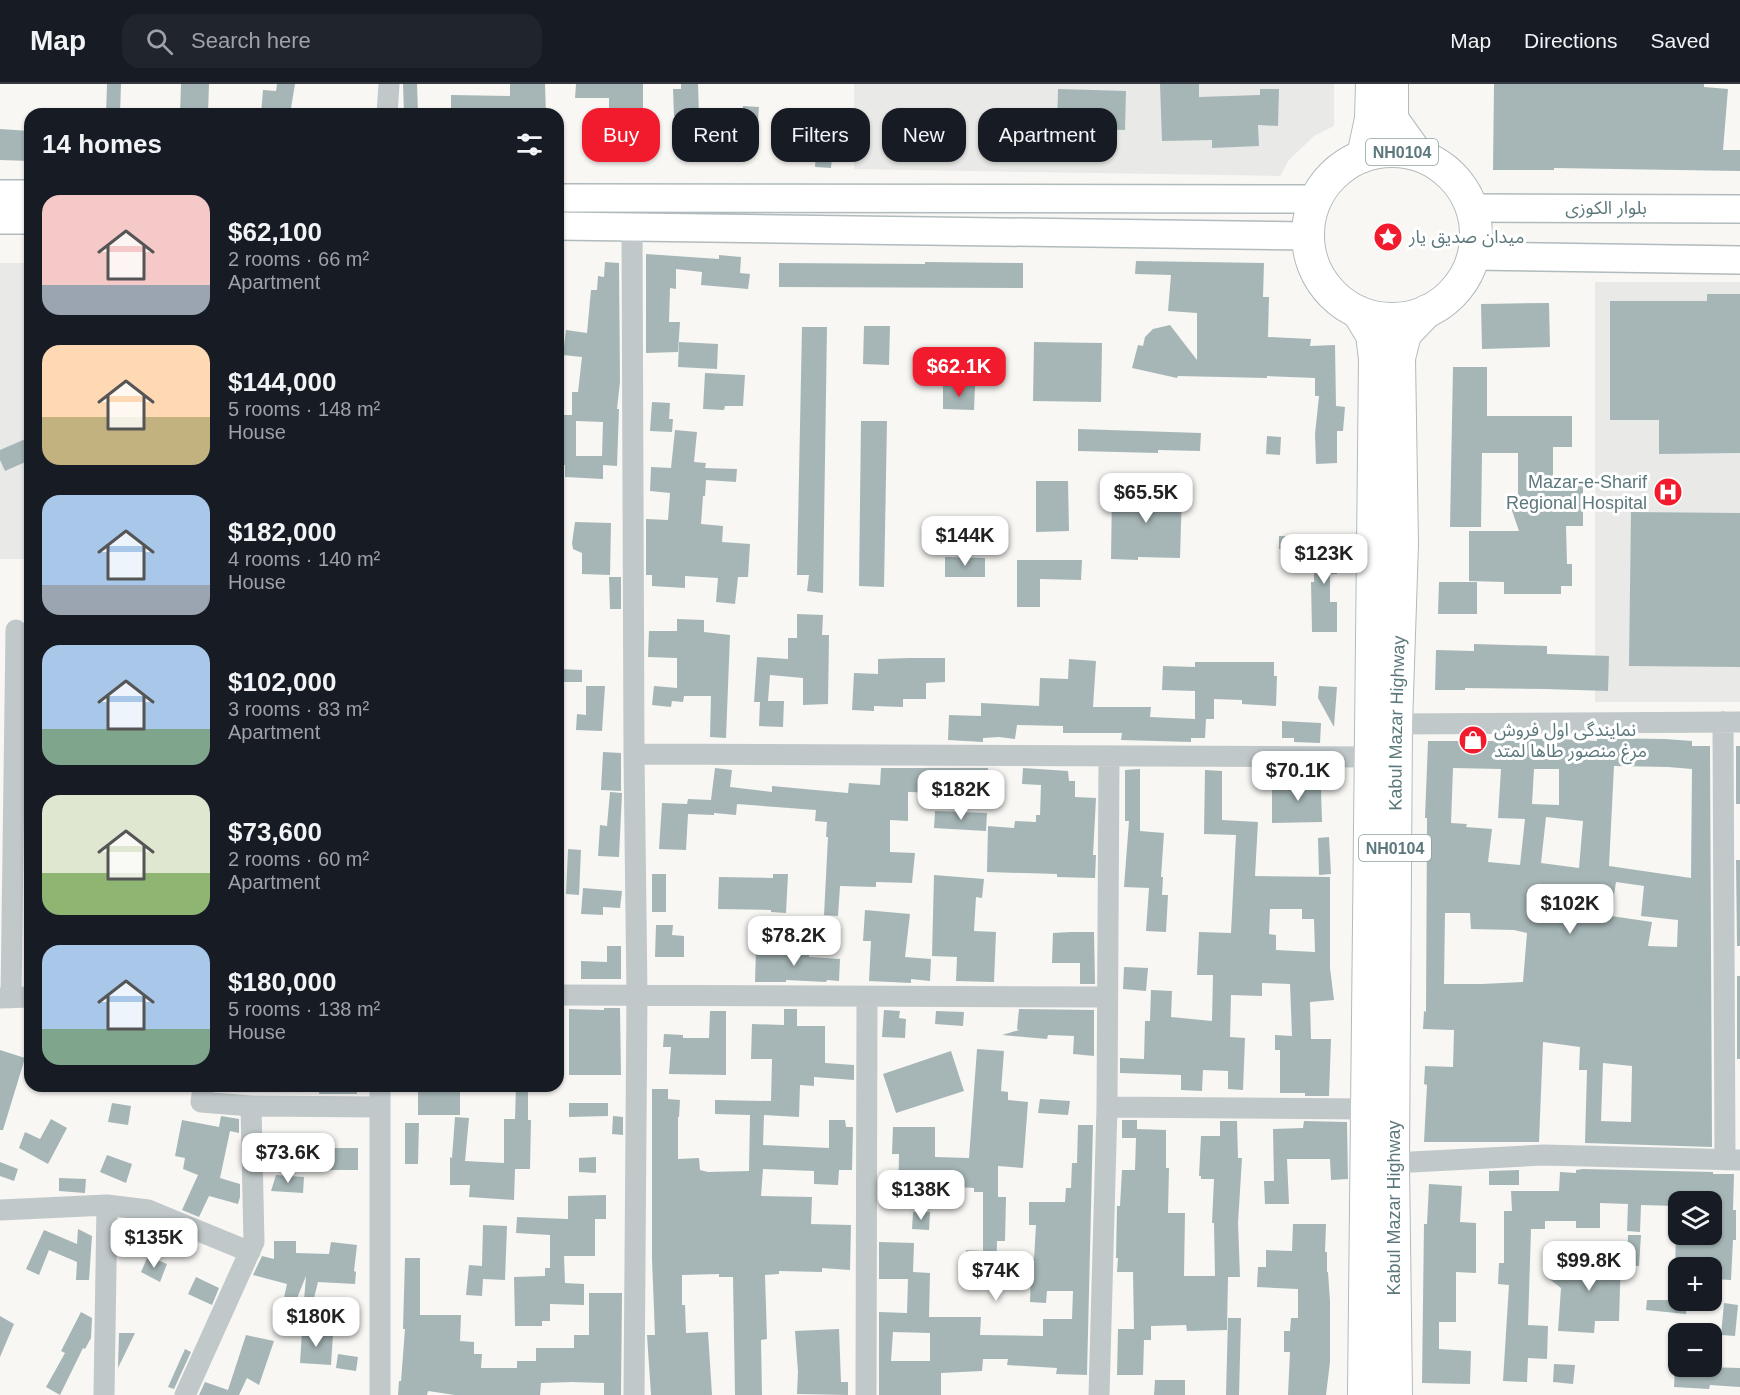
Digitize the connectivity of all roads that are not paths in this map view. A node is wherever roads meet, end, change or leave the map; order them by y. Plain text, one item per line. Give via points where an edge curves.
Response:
1 (389, 84) edge
2 (1372, 84) edge
3 (1392, 84) edge
4 (387, 108) edge
5 (1418, 154) junction
6 (1363, 156) junction
7 (0, 194) edge
8 (24, 194) edge
9 (564, 198) edge
10 (1315, 199) junction
11 (1472, 208) junction
12 (1740, 208) edge
13 (0, 220) edge
14 (24, 220) edge
15 (564, 226) edge
16 (633, 227) junction
17 (1308, 236) junction
18 (1473, 256) junction
19 (1740, 260) edge
20 (1427, 311) junction
21 (1358, 312) junction
22 (16, 630) dead end
23 (1732, 722) edge
24 (1396, 724) junction
25 (634, 754) junction
26 (1109, 756) junction
27 (1372, 757) junction
28 (637, 994) junction
29 (564, 995) edge
30 (867, 997) junction
31 (14, 998) edge
32 (1107, 998) junction
33 (202, 1092) edge
34 (380, 1096) edge
35 (251, 1106) junction
36 (1107, 1107) junction
37 (1368, 1109) junction
38 (1733, 1160) edge
39 (1393, 1163) junction
40 (107, 1205) junction
41 (0, 1210) edge
42 (250, 1252) junction
43 (104, 1395) edge
44 (185, 1395) edge
45 (380, 1395) edge
46 (634, 1395) edge
47 (866, 1395) edge
48 (1099, 1395) edge
49 (1364, 1395) edge
50 (1396, 1395) edge

1 - 4 street
2 - 6 highway, NH0104 via 1371,119
3 - 5 highway, NH0104 via 1392,119
5 - 6 highway, NH0104 via 1390,151
5 - 11 highway, NH0104 via 1441,166 1459,185
6 - 10 highway, NH0104 via 1342,167
7 - 8 main road
9 - 10 main road
10 - 17 highway, NH0104
11 - 12 main road, بلوار الکوزی
11 - 18 highway, NH0104 via 1476,232
13 - 14 main road
15 - 16 main road
16 - 17 main road
16 - 25 street
17 - 21 highway, NH0104 via 1312,260 1322,281 1338,299
18 - 19 main road
18 - 20 highway, NH0104 via 1464,279 1448,298
20 - 21 highway, NH0104 via 1405,318 1381,319
20 - 24 highway, Kabul Mazar Highway / NH0104 via 1405,334 1399,358 1402,544
21 - 27 highway, Kabul Mazar Highway / NH0104 via 1372,335 1375,359
22 - 31 street
23 - 24 street
23 - 38 street
24 - 39 highway, Kabul Mazar Highway / NH0104
25 - 26 street
25 - 28 street
26 - 27 street
26 - 32 street
27 - 37 highway, Kabul Mazar Highway / NH0104
28 - 29 street
28 - 30 street
28 - 46 street
30 - 32 street
30 - 47 street
32 - 36 street
33 - 35 street via 201,1102
34 - 35 street
34 - 45 street
35 - 42 street via 254,1242
36 - 37 street
36 - 48 street
37 - 49 highway, Kabul Mazar Highway / NH0104
38 - 39 street via 1544,1155
39 - 50 highway, Kabul Mazar Highway / NH0104
40 - 41 street
40 - 42 street via 148,1210
40 - 43 street
42 - 44 street

